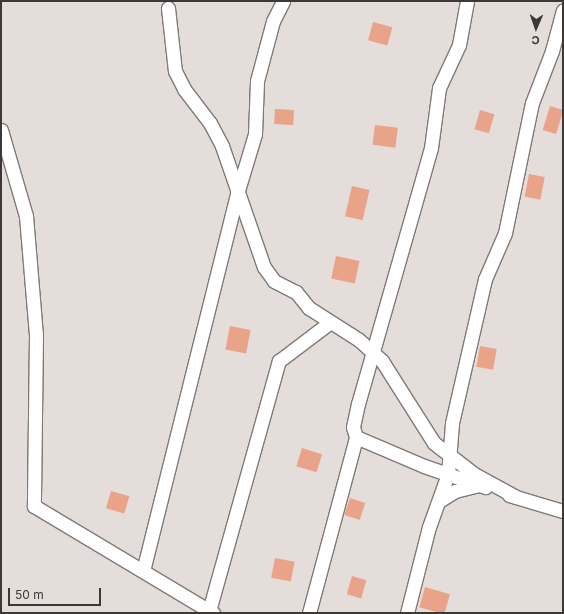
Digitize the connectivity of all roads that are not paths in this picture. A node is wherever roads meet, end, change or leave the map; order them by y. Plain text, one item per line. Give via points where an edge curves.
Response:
1 (283, 1) edge
2 (468, 1) edge
3 (168, 8) dead end
4 (563, 10) edge
5 (1, 130) edge
6 (237, 194) junction
7 (329, 323) junction
8 (372, 352) junction
9 (452, 423) junction
10 (356, 437) junction
11 (449, 454) junction
12 (448, 474) junction
13 (477, 479) junction
14 (439, 501) junction
15 (563, 511) edge
16 (144, 571) junction
17 (211, 612) edge
18 (309, 613) edge
19 (407, 613) edge

1 - 6 street via 272,21 257,81 255,134
2 - 8 street via 459,45 439,88 431,148
3 - 6 street via 175,71 184,89 210,122 222,146
4 - 9 street via 552,51 532,103 505,233 485,279
5 - 16 street via 26,216 36,334 34,506
6 - 7 street via 264,267 274,281 296,292 309,308
6 - 16 street
7 - 8 street via 359,340
7 - 17 street via 279,361
8 - 10 street via 353,427
8 - 11 street via 382,361 434,442
9 - 11 street
9 - 13 street via 461,456
10 - 12 street
10 - 18 street
11 - 12 street
11 - 13 street
12 - 13 street
12 - 14 street
13 - 14 street
13 - 15 street via 516,497
14 - 19 street via 429,527
16 - 17 street

